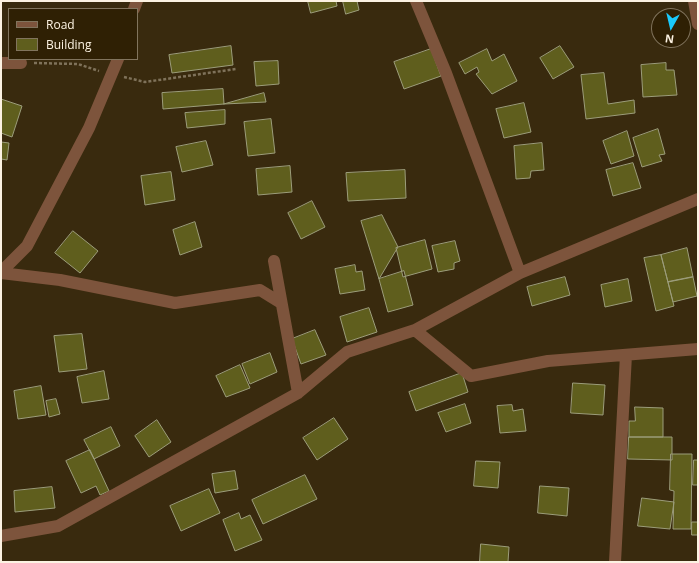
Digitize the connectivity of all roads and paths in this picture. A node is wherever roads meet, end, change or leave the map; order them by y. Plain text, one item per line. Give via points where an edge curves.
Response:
1 (416, 1) edge
2 (694, 1) edge
3 (698, 24) edge
4 (118, 60) edge
5 (1, 63) edge
6 (21, 63) dead end
7 (698, 199) edge
8 (274, 261) dead end
9 (1, 273) edge
10 (520, 273) junction
11 (282, 303) junction
12 (415, 330) junction
13 (698, 349) edge
14 (626, 355) junction
15 (298, 393) junction
16 (1, 536) edge
17 (615, 562) edge

1 - 10 street via 446,73
2 - 3 street
4 - 9 street via 90,128 27,246
5 - 6 street
7 - 10 street
8 - 11 street
9 - 11 street via 60,280 175,303 260,290
10 - 12 street
11 - 15 street
12 - 14 street via 471,376 548,361
12 - 15 street via 347,352
13 - 14 street
14 - 17 street
15 - 16 street via 58,526

